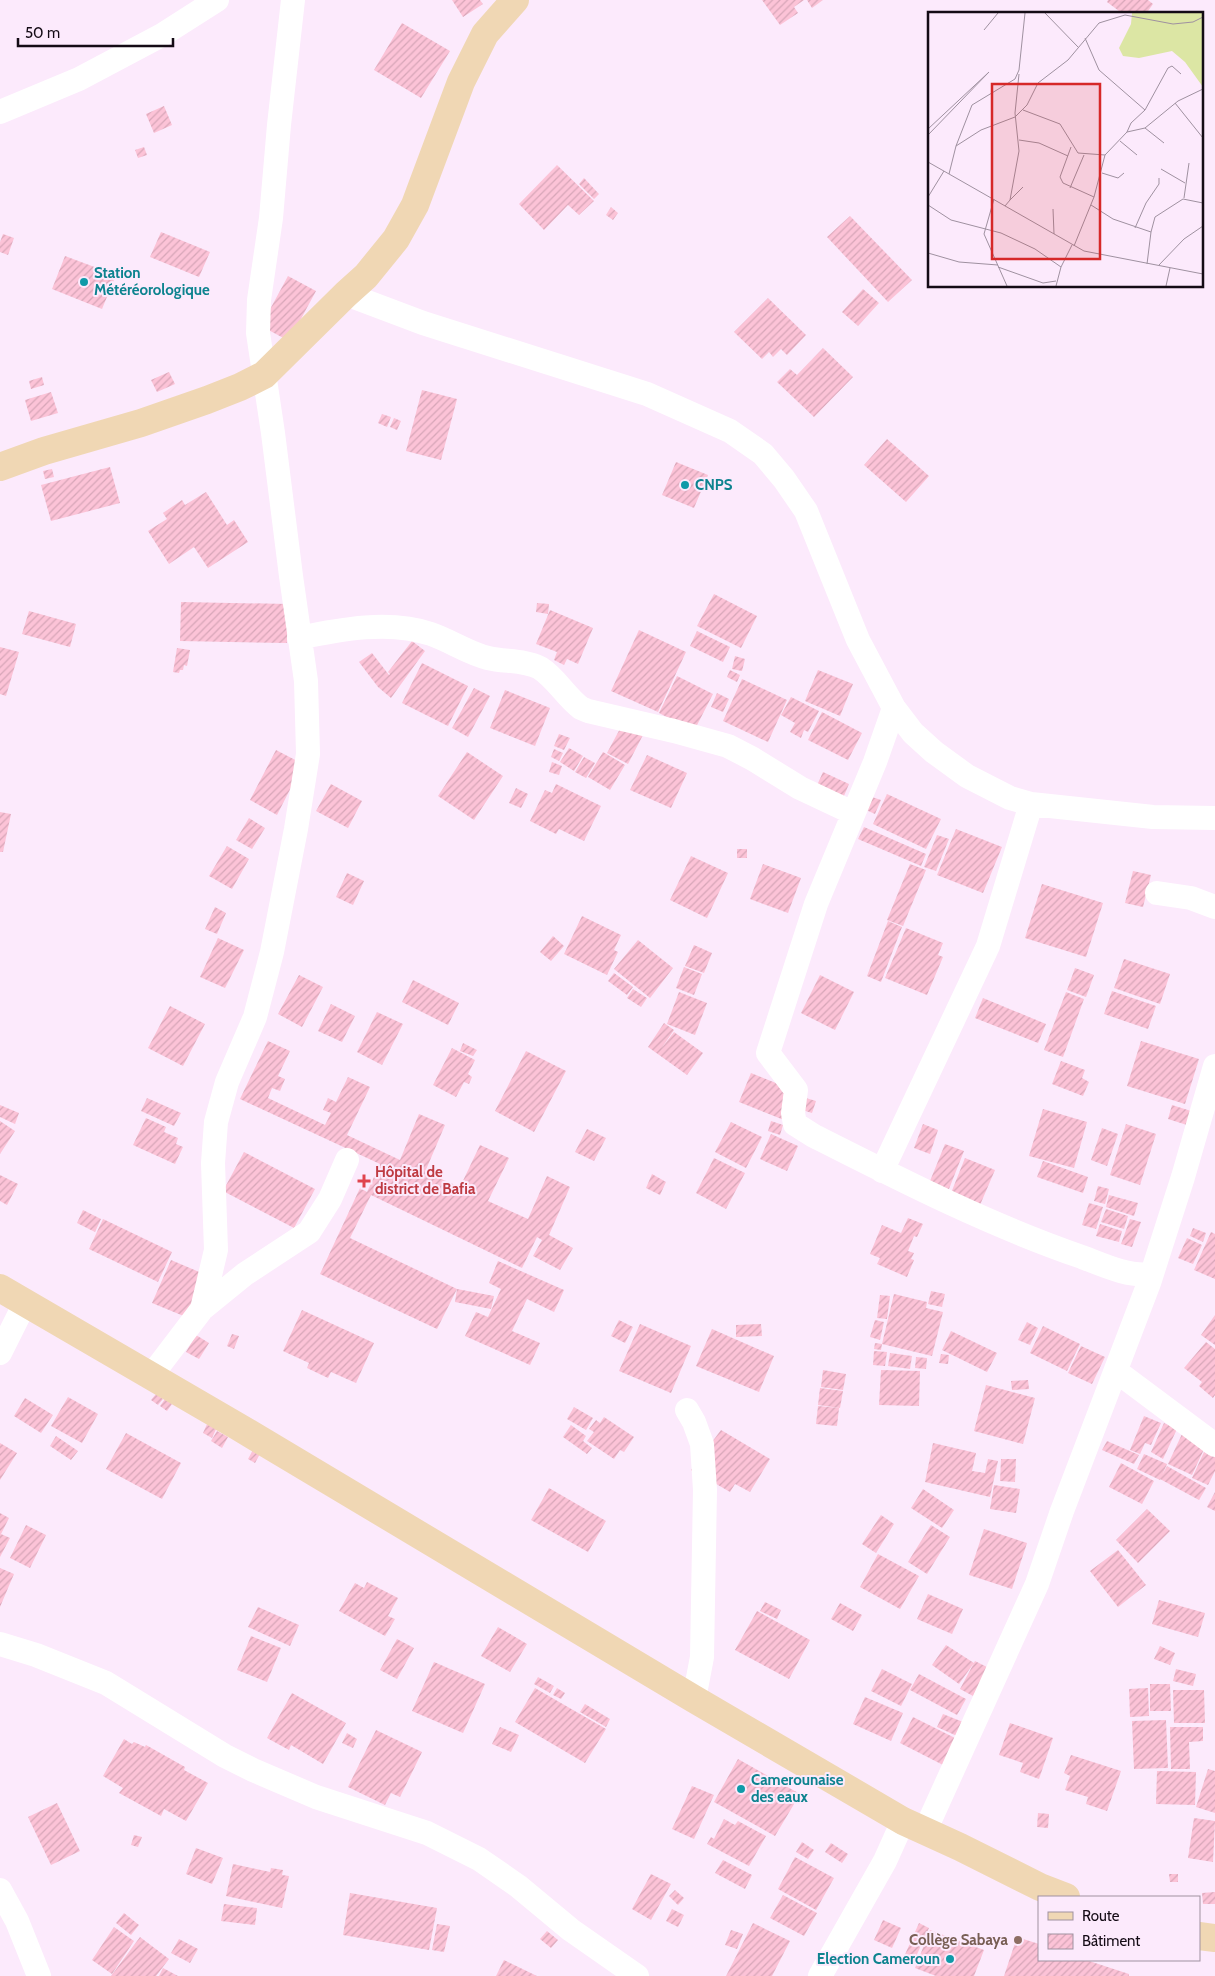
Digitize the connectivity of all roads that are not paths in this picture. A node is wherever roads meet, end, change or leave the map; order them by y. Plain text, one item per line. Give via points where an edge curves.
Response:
1 (217, 0) edge
2 (293, 0) edge
3 (515, 0) edge
4 (0, 112) edge
5 (346, 294) junction
6 (264, 375) junction
7 (0, 467) edge
8 (299, 638) junction
9 (894, 708) junction
10 (1031, 804) junction
11 (853, 813) junction
12 (1215, 818) edge
13 (1157, 893) dead end
14 (1215, 907) edge
15 (1215, 1066) edge
16 (347, 1160) dead end
17 (882, 1171) junction
18 (1151, 1274) junction
19 (0, 1288) edge
20 (24, 1303) junction
21 (202, 1309) junction
22 (0, 1353) edge
23 (1116, 1371) junction
24 (151, 1376) junction
25 (687, 1410) dead end
26 (1215, 1445) edge
27 (0, 1644) edge
28 (694, 1700) junction
29 (914, 1826) junction
30 (0, 1890) edge
31 (1063, 1896) edge
32 (1200, 1936) edge
33 (1215, 1938) edge
34 (39, 1976) edge
35 (637, 1976) edge
36 (820, 1976) edge

1 - 4 street via 162,36 79,79
2 - 6 street via 271,218 259,300 258,333
3 - 5 main road via 485,34 460,82 415,206 396,239
5 - 6 main road
5 - 9 street via 423,323 647,394 730,431 763,454 806,511 858,640
6 - 7 main road via 141,424
6 - 8 street
8 - 11 street via 372,627 404,628 431,634 486,658 534,665 543,670 575,704 588,711 728,746 800,788
8 - 21 street via 306,681 308,754 272,952 254,1017 227,1082 216,1122 213,1163 216,1250
9 - 10 street via 913,733 967,776 1010,798
9 - 11 street
10 - 12 street via 1153,817
10 - 17 street via 988,946
11 - 17 street via 816,904 768,1053 796,1090 795,1124
13 - 14 street via 1190,898
15 - 18 street
16 - 21 street via 330,1199 309,1232 245,1274
17 - 18 street via 977,1216 1053,1247 1141,1276
18 - 23 street
19 - 20 main road
20 - 22 street
20 - 24 main road
21 - 24 street
23 - 26 street
23 - 29 street via 1062,1511 1038,1584
24 - 28 main road
25 - 28 street via 702,1444 704,1474 702,1657
27 - 35 street via 106,1683 253,1770 316,1797 427,1834 479,1859
28 - 29 main road
29 - 31 main road
29 - 36 street via 885,1861
30 - 34 street via 17,1920
32 - 33 main road

